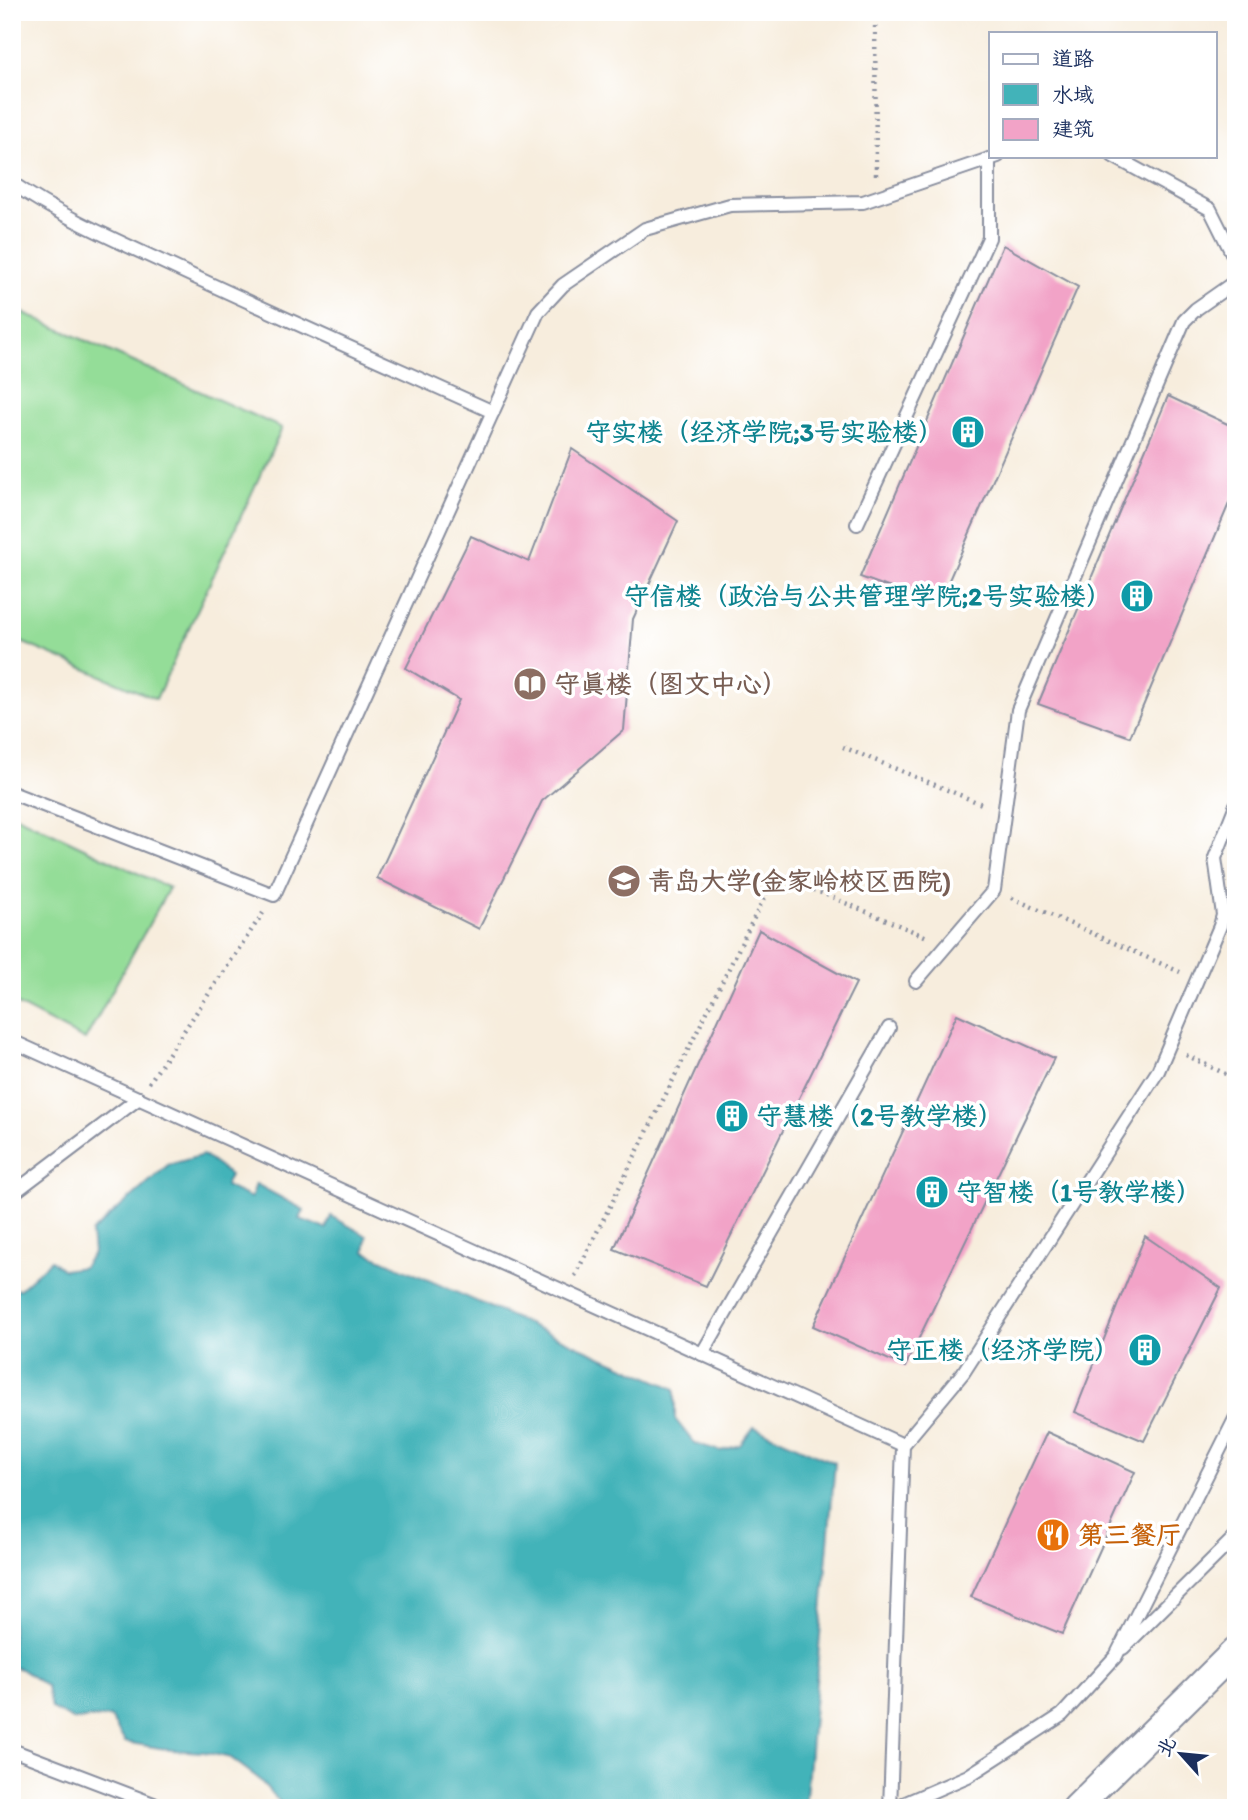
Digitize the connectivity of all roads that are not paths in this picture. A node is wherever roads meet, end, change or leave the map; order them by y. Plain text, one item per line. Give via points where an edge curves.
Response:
1 (994, 158) edge
2 (1117, 158) edge
3 (12, 183) edge
4 (1236, 261) edge
5 (1236, 281) edge
6 (493, 412) junction
7 (857, 524) dead end
8 (12, 793) edge
9 (1236, 805) edge
10 (916, 981) dead end
11 (889, 1028) dead end
12 (12, 1041) edge
13 (139, 1098) junction
14 (12, 1194) edge
15 (702, 1354) junction
16 (1236, 1417) edge
17 (903, 1445) junction
18 (1236, 1536) edge
19 (1236, 1650) edge
20 (1115, 1656) junction
21 (12, 1750) edge
22 (164, 1808) edge
23 (892, 1808) edge
24 (1076, 1808) edge

1 - 6 lane via 863,202 730,205 645,229 563,285 538,312
1 - 7 lane via 989,238
2 - 4 lane via 1210,209
3 - 6 lane via 40,202 149,255
5 - 10 lane via 1184,321 1018,710 994,890
6 - 8 lane via 274,895
9 - 17 lane via 1215,858 1223,915 1151,1082 963,1373
11 - 15 lane
12 - 13 lane
13 - 14 lane
13 - 15 lane
15 - 17 lane
16 - 20 lane
17 - 23 lane
18 - 20 lane
19 - 24 street
20 - 23 lane via 1062,1715 968,1776
21 - 22 lane

